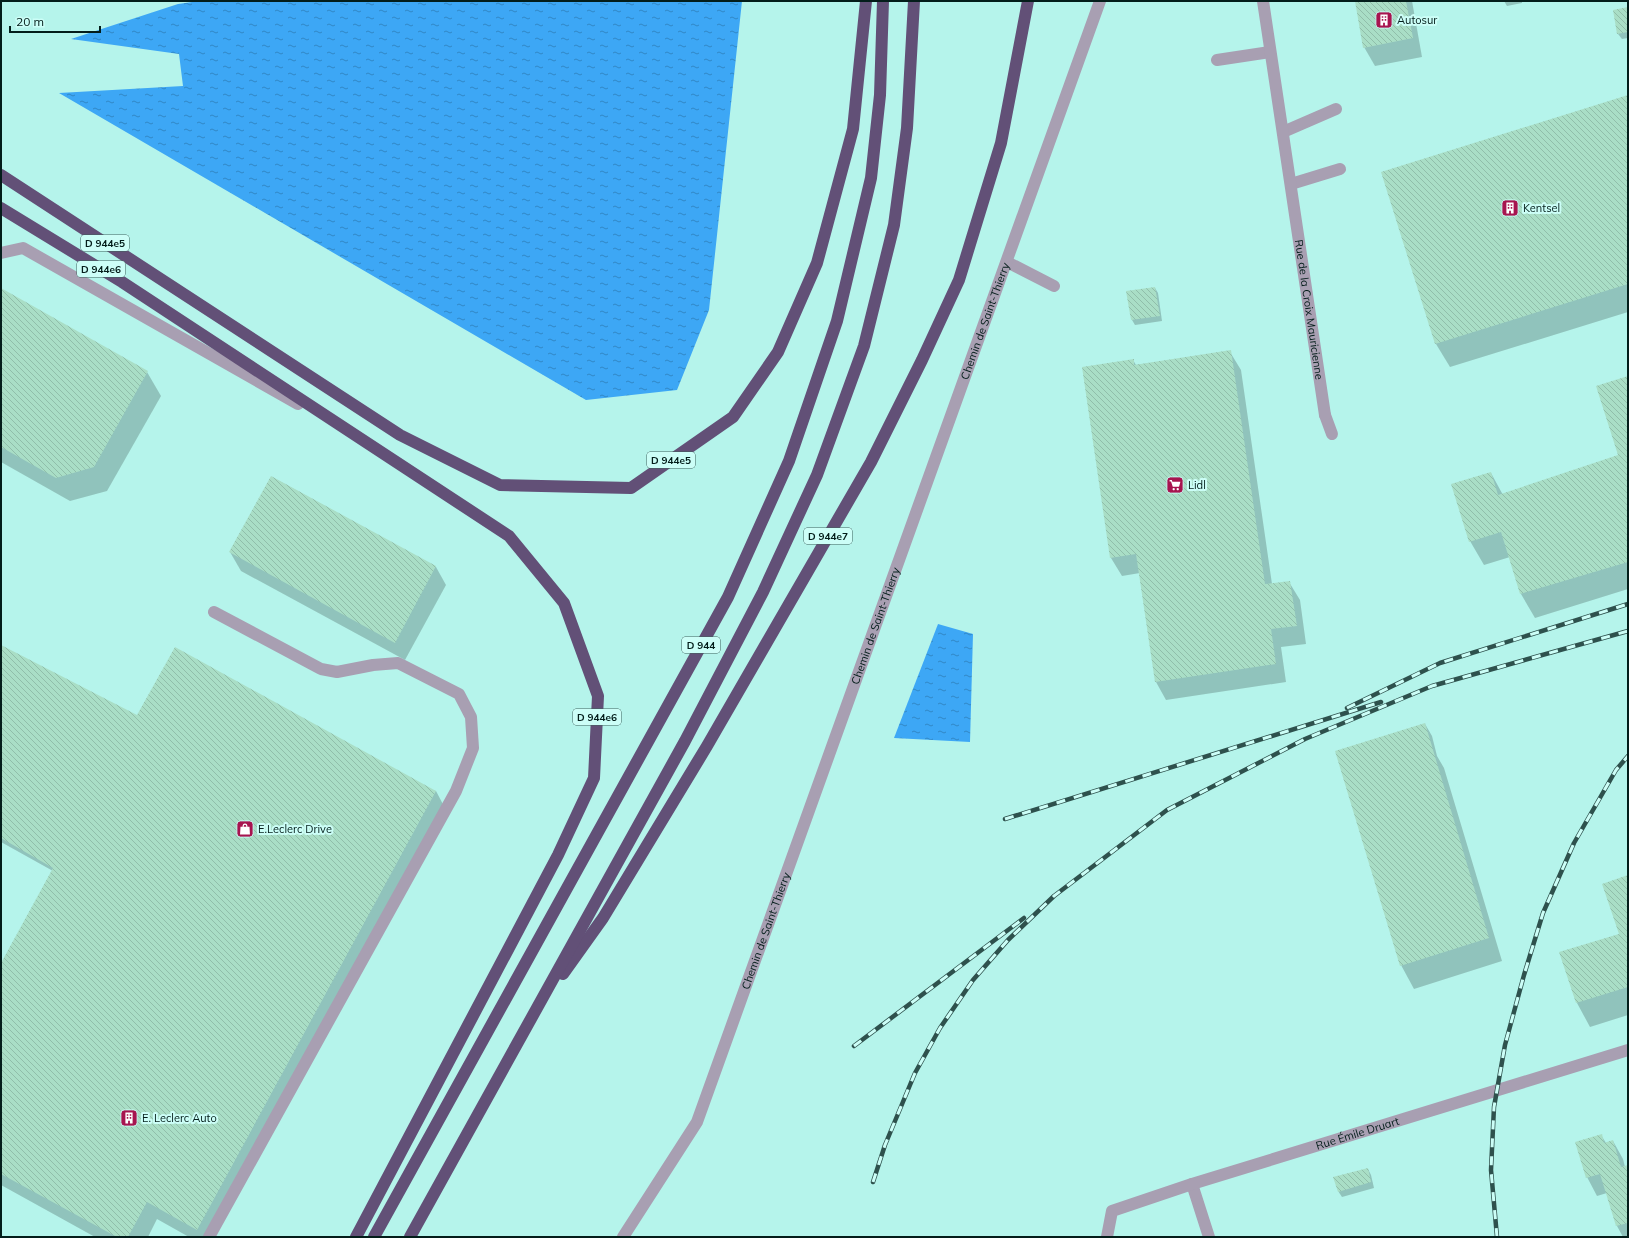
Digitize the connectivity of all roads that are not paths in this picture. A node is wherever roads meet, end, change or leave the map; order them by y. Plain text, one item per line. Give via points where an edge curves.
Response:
1 (866, 1) edge
2 (883, 1) edge
3 (914, 1) edge
4 (1028, 1) edge
5 (1100, 1) edge
6 (1263, 1) edge
7 (1270, 52) junction
8 (1217, 60) dead end
9 (1336, 109) dead end
10 (1283, 132) junction
11 (1340, 169) dead end
12 (1, 175) edge
13 (1291, 184) junction
14 (1, 208) edge
15 (1, 253) edge
16 (1007, 262) junction
17 (1054, 286) dead end
18 (1332, 434) dead end
19 (367, 443) junction
20 (214, 612) dead end
21 (526, 1026) junction
22 (1628, 1050) edge
23 (1192, 1184) junction
24 (209, 1237) edge
25 (356, 1237) edge
26 (374, 1237) edge
27 (410, 1237) edge
28 (623, 1237) edge
29 (1107, 1237) edge
30 (1209, 1237) edge

1 - 12 highway, D 944e5 via 853,129 817,264 778,352 733,417 631,488 500,485 400,435
2 - 26 highway, D 944 via 880,96 871,178 837,321 789,461 728,597
3 - 21 highway, D 944 via 906,128 894,225 864,346 817,476 763,592 689,734
4 - 21 highway, D 944e7 via 1001,143 959,280 922,360 871,462 707,746 603,918
5 - 16 street, Chemin de Saint-Thierry
6 - 7 street, Rue de la Croix Mauricienne
7 - 8 street
7 - 10 street, Rue de la Croix Mauricienne
9 - 10 street
10 - 13 street, Rue de la Croix Mauricienne
11 - 13 street
13 - 18 street, Rue de la Croix Mauricienne via 1325,414
14 - 19 highway, D 944e6 via 122,282
15 - 19 street via 23,248
16 - 17 street
16 - 28 street, Chemin de Saint-Thierry via 697,1122
19 - 25 highway, D 944e6 via 509,536 564,604 598,696 594,778 558,855
20 - 24 street via 321,669 337,672 398,663 459,694 471,717 473,748 456,791
21 - 27 highway, D 944
22 - 23 street, Rue Émile Druart
23 - 29 street, Rue Émile Druart via 1112,1211
23 - 30 street

